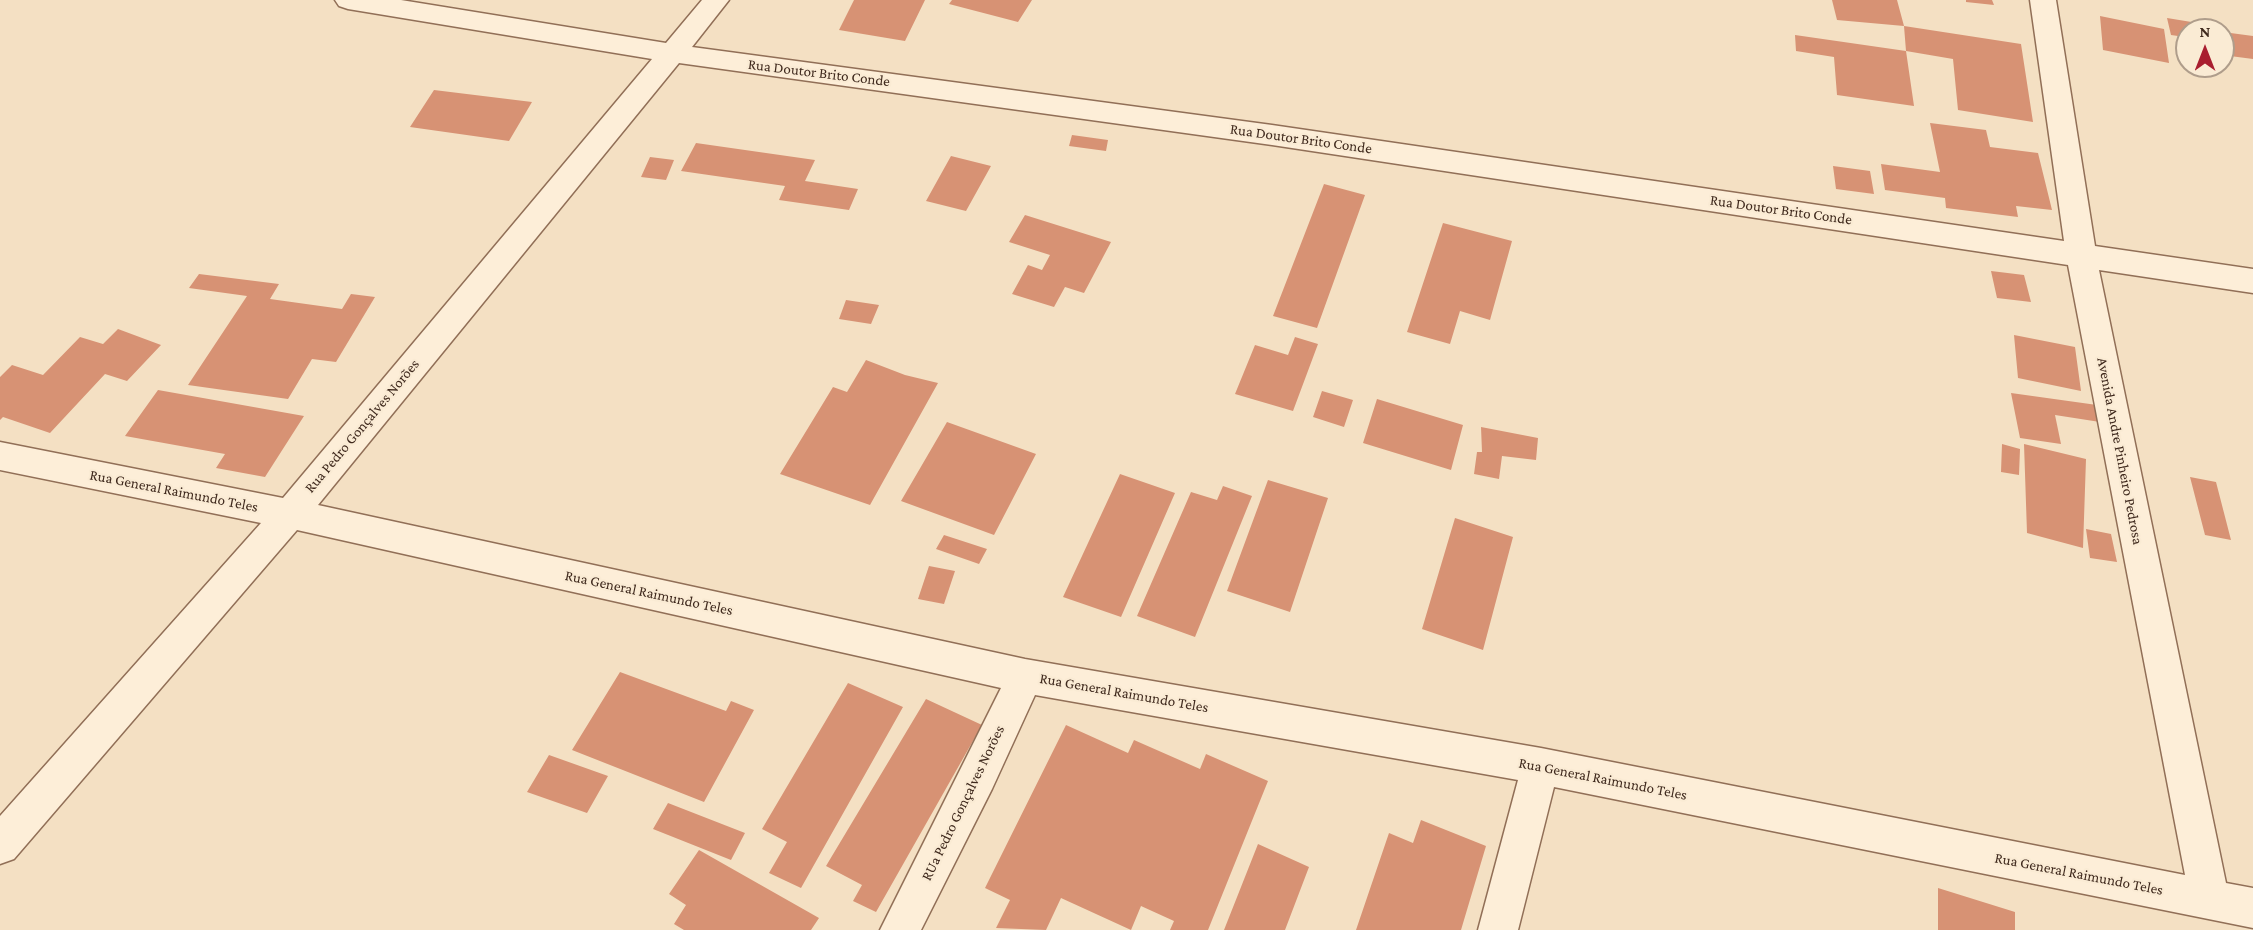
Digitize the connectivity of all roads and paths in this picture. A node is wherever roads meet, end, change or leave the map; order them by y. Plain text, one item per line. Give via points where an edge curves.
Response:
1 (348, 0) edge
2 (716, 0) edge
3 (2043, 0) edge
4 (672, 53) junction
5 (2081, 254) junction
6 (2253, 281) edge
7 (0, 456) edge
8 (290, 514) junction
9 (1024, 676) junction
10 (1541, 766) junction
11 (0, 845) edge
12 (2210, 900) junction
13 (2253, 908) edge
14 (900, 930) edge
15 (1498, 930) edge

1 - 4 street, Rua Doutor Brito Conde
2 - 4 street, Rua Pedro Gonçalves Norões
3 - 5 street, Avenida Andre Pinheiro Pedrosa
4 - 5 street, Rua Doutor Brito Conde via 1272,135
4 - 8 street, Rua Pedro Gonçalves Norões
5 - 6 street, Rua Doutor Brito Conde
5 - 12 street, Avenida Andre Pinheiro Pedrosa
7 - 8 street, Rua General Raimundo Teles
8 - 9 street, Rua General Raimundo Teles
8 - 11 street, Rua Pedro Gonçalves Norões
9 - 10 street, Rua General Raimundo Teles
9 - 14 street, RUa Pedro Gonçalves Norões via 979,776
10 - 12 street, Rua General Raimundo Teles
10 - 15 street
12 - 13 street, Rua General Raimundo Teles

